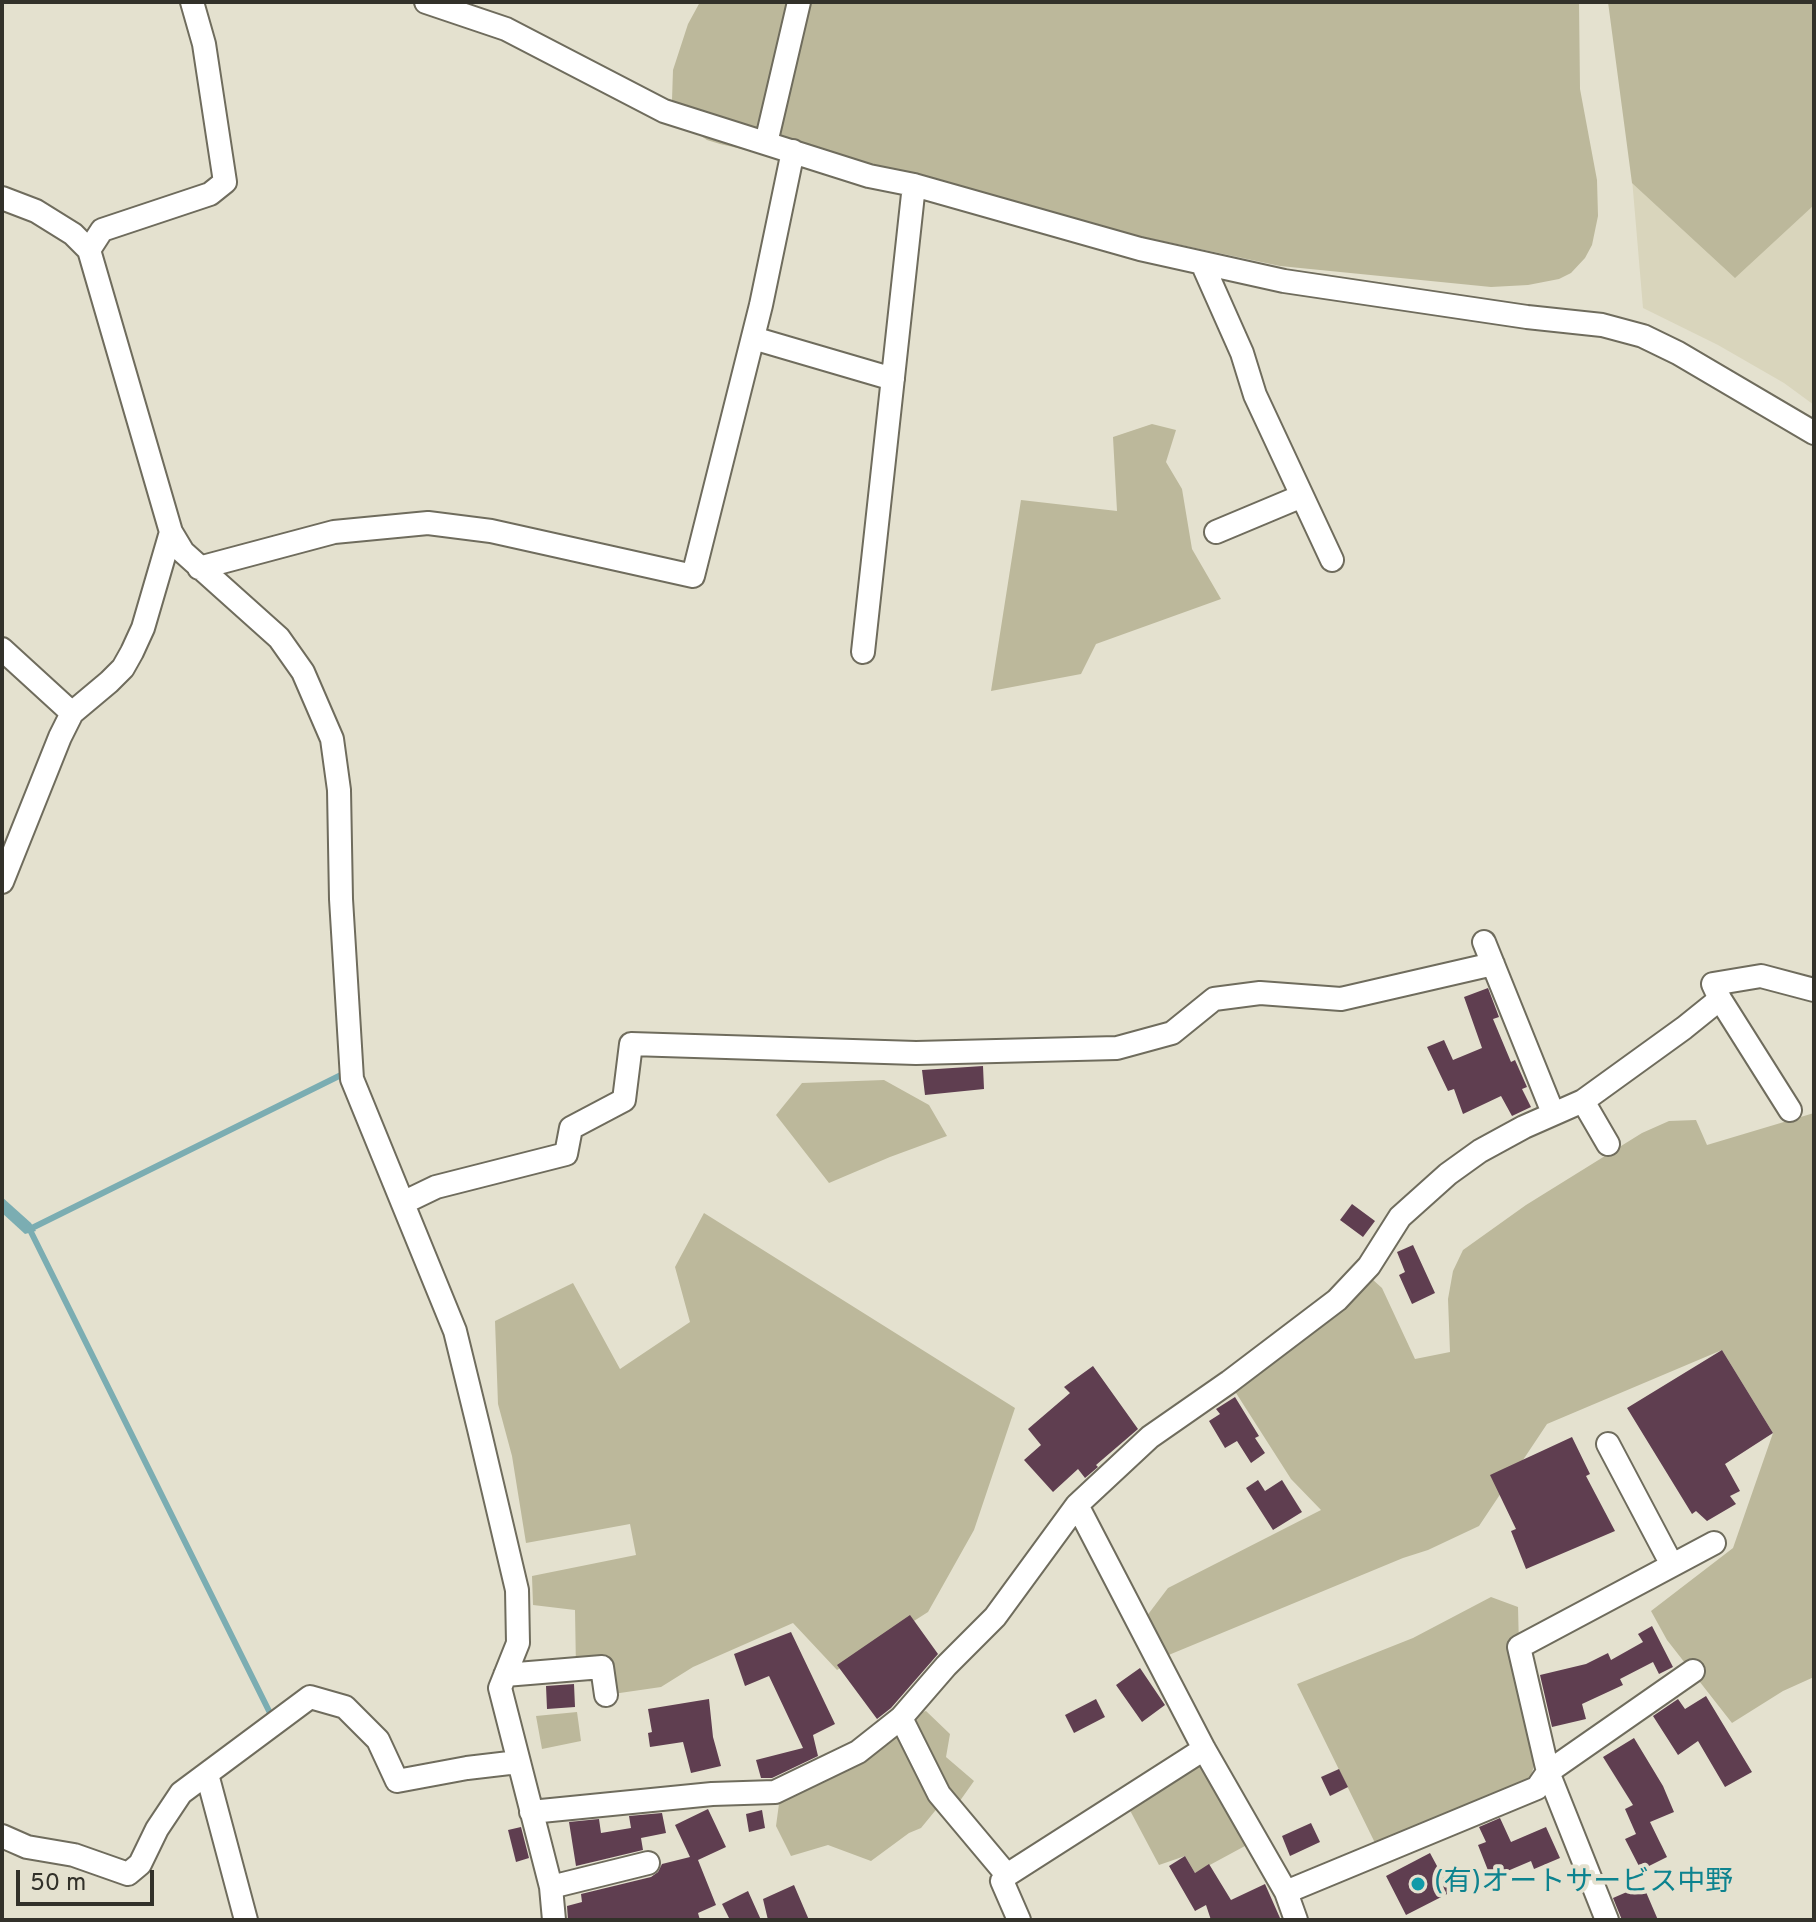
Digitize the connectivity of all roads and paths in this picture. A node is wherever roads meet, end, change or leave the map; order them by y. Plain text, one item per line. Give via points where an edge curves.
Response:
1 (192, 2) edge
2 (426, 2) edge
3 (799, 2) edge
4 (766, 143) junction
5 (793, 151) junction
6 (914, 185) junction
7 (2, 198) edge
8 (89, 250) junction
9 (1202, 263) junction
10 (753, 338) junction
11 (893, 379) junction
12 (1814, 433) edge
13 (1302, 496) junction
14 (171, 532) junction
15 (1216, 532) dead end
16 (1332, 560) dead end
17 (199, 568) junction
18 (2, 649) edge
19 (863, 652) dead end
20 (72, 713) junction
21 (2, 882) edge
22 (1484, 942) dead end
23 (1493, 964) junction
24 (1814, 990) edge
25 (1720, 999) junction
26 (1583, 1101) junction
27 (1790, 1110) dead end
28 (1553, 1113) junction
29 (1608, 1144) dead end
30 (402, 1200) junction
31 (1608, 1444) dead end
32 (1077, 1505) junction
33 (1714, 1543) dead end
34 (1672, 1565) junction
35 (1693, 1671) dead end
36 (505, 1675) junction
37 (606, 1695) dead end
38 (901, 1718) junction
39 (1204, 1749) junction
40 (518, 1762) junction
41 (1548, 1772) junction
42 (207, 1774) junction
43 (531, 1812) junction
44 (2, 1836) edge
45 (648, 1863) dead end
46 (1007, 1875) junction
47 (551, 1887) junction
48 (1286, 1892) junction
49 (246, 1920) edge
50 (554, 1920) edge
51 (1019, 1920) edge
52 (1296, 1920) edge
53 (1607, 1920) edge

1 - 8 street via 204,44 225,182 210,194 102,230
2 - 4 street via 506,29 664,111
3 - 4 street
4 - 5 street
5 - 6 street
5 - 10 street
6 - 9 street
6 - 11 street
7 - 8 street via 36,211
8 - 14 street
9 - 12 street via 1284,281 1602,325 1643,336
9 - 13 street
10 - 11 street
10 - 17 street via 693,576 491,531 428,523 334,532
11 - 19 street
13 - 15 street
13 - 16 street
14 - 17 street
14 - 20 street via 132,652 123,668
17 - 30 street via 279,638 303,672 332,739 352,1079
18 - 20 street
20 - 21 street
22 - 23 street
23 - 28 street
23 - 30 street via 1341,999 1260,993 1214,999 1172,1033 1117,1048 916,1053 631,1044 624,1100 571,1128 566,1154
24 - 25 street via 1761,976 1713,984
25 - 26 street
25 - 27 street
26 - 28 street
26 - 29 street
28 - 32 street via 1448,1174 1400,1217 1369,1266 1337,1300 1150,1437
30 - 36 street via 455,1331 517,1590 518,1643
31 - 34 street
32 - 38 street via 995,1617
32 - 39 street
33 - 34 street
34 - 41 street via 1519,1647
35 - 41 street
36 - 37 street via 602,1667
36 - 40 street via 500,1688
38 - 43 street via 858,1752 775,1792
38 - 46 street via 939,1794
39 - 46 street
39 - 48 street
40 - 42 street via 397,1781 378,1740 345,1707 310,1697
40 - 43 street
41 - 48 street via 1537,1788
41 - 53 street
42 - 44 street via 181,1793 140,1864 128,1874
42 - 49 street
43 - 47 street
45 - 47 street
46 - 51 street via 1002,1881
47 - 50 street
48 - 52 street

